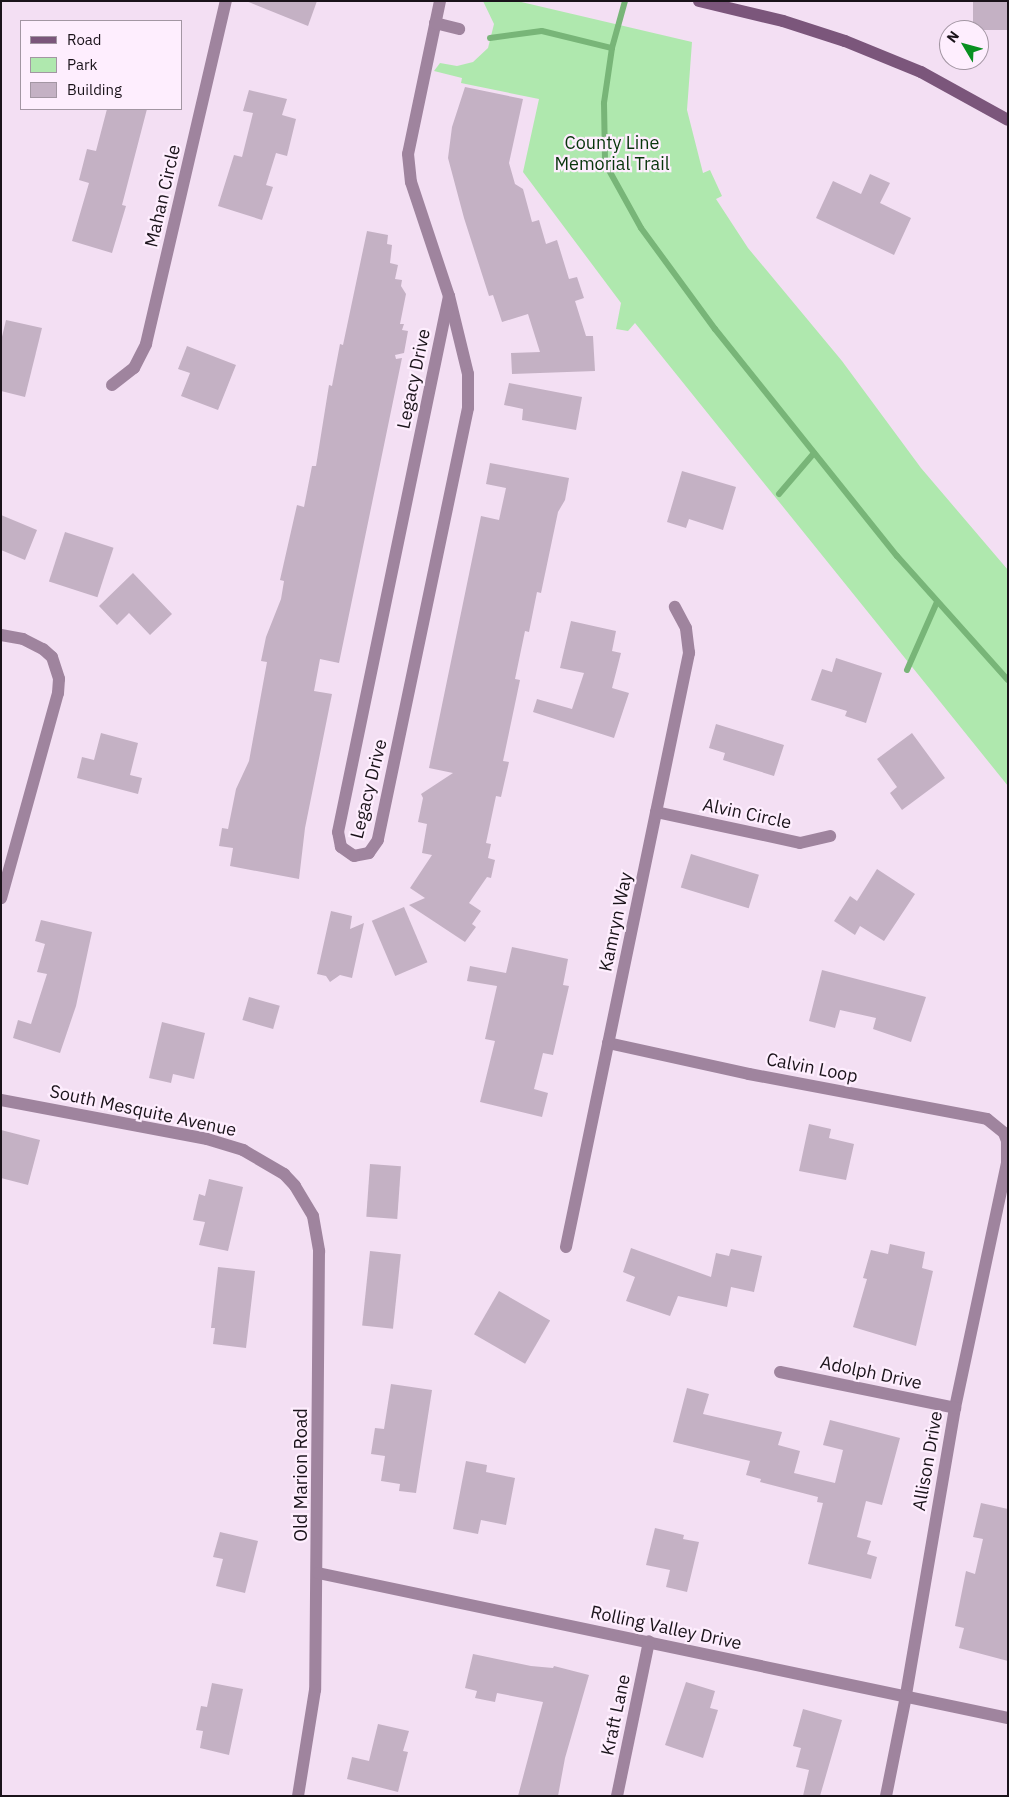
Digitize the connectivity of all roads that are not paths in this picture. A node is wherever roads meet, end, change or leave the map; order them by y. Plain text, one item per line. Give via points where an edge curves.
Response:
1 (226, 1) edge
2 (440, 1) edge
3 (699, 1) edge
4 (435, 23) junction
5 (460, 29) dead end
6 (1008, 120) edge
7 (449, 296) junction
8 (112, 385) dead end
9 (675, 606) dead end
10 (1, 635) edge
11 (656, 812) junction
12 (830, 836) dead end
13 (1, 898) edge
14 (608, 1043) junction
15 (1, 1100) edge
16 (1004, 1133) joint
17 (275, 1166) joint
18 (566, 1247) dead end
19 (780, 1372) dead end
20 (955, 1408) junction
21 (318, 1573) junction
22 (649, 1641) junction
23 (906, 1696) junction
24 (1008, 1718) edge
25 (298, 1796) edge
26 (617, 1796) edge
27 (886, 1796) edge

1 - 8 street, Mahan Circle via 146,344 134,368
2 - 4 street, Legacy Drive
3 - 6 street via 783,21 845,41 921,72
4 - 5 street
4 - 7 street, Legacy Drive via 409,139 408,168
7 - 7 street, Legacy Drive via 338,832 341,847 354,856 369,853 378,840 468,408 468,374
9 - 11 street, Kamryn Way via 686,628 689,653
10 - 13 street via 23,638 43,649 52,657 59,679 58,694
11 - 12 street, Alvin Circle via 800,843
11 - 14 street, Kamryn Way
14 - 16 street, Calvin Loop via 749,1074 979,1117 987,1119
14 - 18 street, Kamryn Way
15 - 17 street, South Mesquite Avenue via 206,1139 250,1153
16 - 20 street, Allison Drive via 1007,1163
17 - 21 street, Old Marion Road via 305,1200 317,1232
19 - 20 street, Adolph Drive
20 - 23 street, Allison Drive
21 - 22 street, Rolling Valley Drive
21 - 25 street, Old Marion Road via 315,1690
22 - 23 street, Rolling Valley Drive
22 - 26 street, Kraft Lane
23 - 24 street, Rolling Valley Drive
23 - 27 street, Allison Drive

